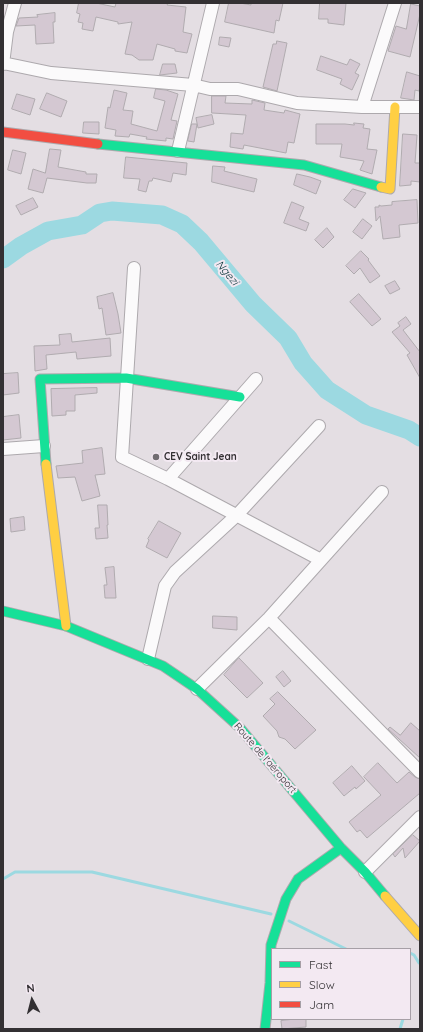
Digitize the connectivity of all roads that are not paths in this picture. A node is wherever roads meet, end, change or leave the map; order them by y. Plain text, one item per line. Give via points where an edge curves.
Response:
1 (15, 3) edge
2 (213, 3) edge
3 (395, 3) edge
4 (3, 64) edge
5 (193, 85) junction
6 (362, 107) junction
7 (395, 107) junction
8 (420, 107) edge
9 (3, 132) edge
10 (178, 151) junction
11 (134, 268) dead end
12 (126, 378) junction
13 (256, 379) dead end
14 (240, 397) junction
15 (319, 426) dead end
16 (44, 446) junction
17 (3, 449) edge
18 (168, 479) junction
19 (382, 492) dead end
20 (237, 515) junction
21 (322, 560) junction
22 (3, 611) edge
23 (269, 618) junction
24 (66, 626) junction
25 (148, 659) junction
26 (197, 689) junction
27 (420, 772) edge
28 (420, 817) edge
29 (341, 848) junction
30 (365, 872) junction
31 (420, 936) edge
32 (271, 983) edge
33 (266, 1029) edge

1 - 4 street via 7,32
2 - 5 street
3 - 6 street
4 - 5 street via 51,73
5 - 6 street via 210,89 238,89 297,102
5 - 10 street
6 - 7 street
7 - 8 street
7 - 10 street via 390,189 304,165
9 - 10 street via 67,141
11 - 12 street
12 - 14 street
12 - 16 street via 40,379
12 - 18 street via 122,457
13 - 14 street
14 - 18 street
15 - 20 street
16 - 17 street
16 - 24 street
18 - 20 street
19 - 21 street
20 - 21 street
20 - 25 street via 175,572 165,586
21 - 23 street
22 - 24 street, Route de l'aéroport
23 - 26 street
23 - 27 street
24 - 25 street, Route de l'aéroport
25 - 26 street, Route de l'aéroport
26 - 29 street, Route de l'aéroport via 240,728
28 - 30 street
29 - 30 street, Route de l'aéroport
29 - 32 street via 298,879 286,899 271,945
30 - 31 street, Route de l'aéroport
32 - 33 street

